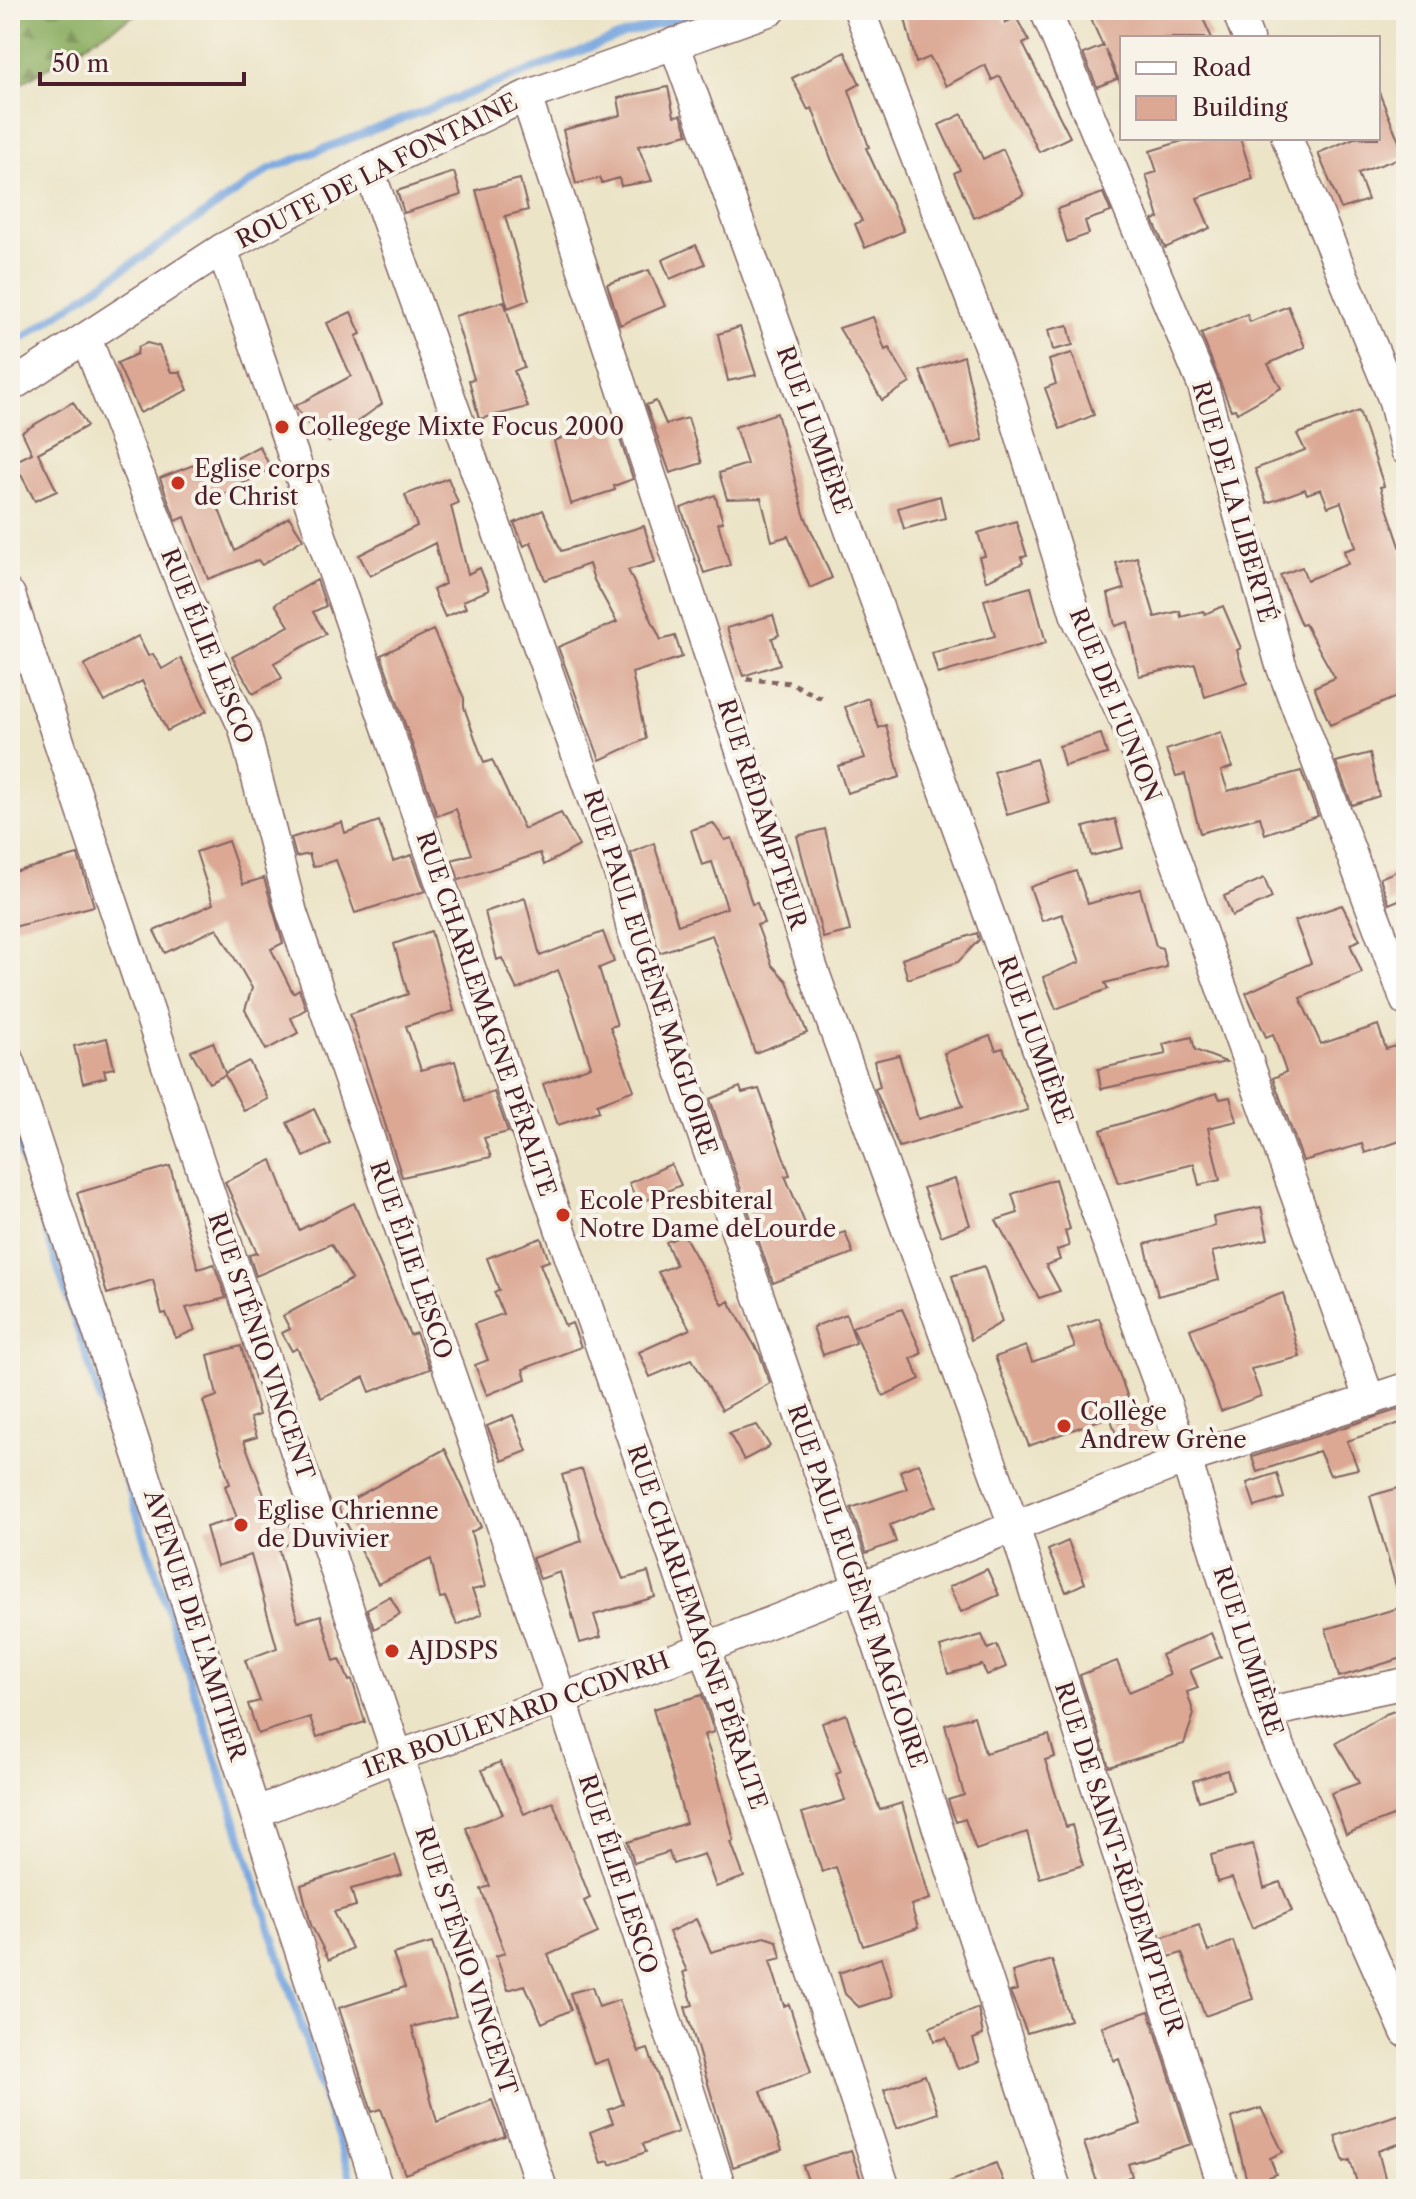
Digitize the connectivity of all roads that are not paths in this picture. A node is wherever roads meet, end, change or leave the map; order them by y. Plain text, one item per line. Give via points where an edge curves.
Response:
1 (771, 10) edge
2 (859, 10) edge
3 (1045, 10) edge
4 (1237, 10) edge
5 (1247, 36) edge
6 (674, 43) junction
7 (526, 96) junction
8 (1288, 140) edge
9 (369, 170) junction
10 (222, 249) junction
11 (86, 338) junction
12 (10, 387) edge
13 (1406, 450) edge
14 (10, 595) edge
15 (1406, 1001) edge
16 (10, 1062) edge
17 (1406, 1388) edge
18 (1370, 1401) junction
19 (1186, 1459) junction
20 (1014, 1526) junction
21 (859, 1587) junction
22 (705, 1648) junction
23 (1406, 1683) edge
24 (561, 1697) junction
25 (1265, 1713) junction
26 (398, 1756) junction
27 (257, 1812) junction
28 (1406, 2032) edge
29 (378, 2189) edge
30 (542, 2189) edge
31 (721, 2189) edge
32 (885, 2189) edge
33 (1056, 2189) edge
34 (1224, 2189) edge

1 - 6 street, ROUTE DE LA FONTAINE
2 - 18 street, RUE DE L'UNION via 1009,397 1076,616 1126,722
3 - 15 street, RUE DE LA LIBERTÉ via 1203,385 1280,662
4 - 5 street
6 - 7 street, ROUTE DE LA FONTAINE
6 - 19 street, RUE LUMIÈRE
7 - 9 street, ROUTE DE LA FONTAINE
7 - 20 street, RUE RÉDAMPTEUR via 812,967
8 - 13 street via 1393,398
9 - 10 street, ROUTE DE LA FONTAINE
9 - 21 street, RUE PAUL EUGÈNE MAGLOIRE via 622,881 631,926
10 - 11 street, ROUTE DE LA FONTAINE
10 - 22 street, RUE CHARLEMAGNE PÉRALTE
11 - 12 street, ROUTE DE LA FONTAINE
11 - 24 street, RUE ÉLIE LESCO via 207,649 244,728 292,913
14 - 26 street, RUE STÉNIO VINCENT
16 - 27 street, AVENUE DE L'AMITIER
17 - 18 street, 1ER BOULEVARD CCDVRH
18 - 19 street, 1ER BOULEVARD CCDVRH
19 - 20 street, 1ER BOULEVARD CCDVRH
19 - 25 street, RUE LUMIÈRE
20 - 21 street, 1ER BOULEVARD CCDVRH
20 - 34 street, RUE DE SAINT-RÉDEMPTEUR
21 - 22 street, 1ER BOULEVARD CCDVRH
21 - 33 street, RUE PAUL EUGÈNE MAGLOIRE
22 - 24 street, 1ER BOULEVARD CCDVRH
22 - 32 street, RUE CHARLEMAGNE PÉRALTE
23 - 25 street
24 - 26 street, 1ER BOULEVARD CCDVRH
24 - 31 street, RUE ÉLIE LESCO
25 - 28 street, RUE LUMIÈRE
26 - 27 street, 1ER BOULEVARD CCDVRH
26 - 30 street, RUE STÉNIO VINCENT
27 - 29 street, AVENUE DE L'AMITIER

